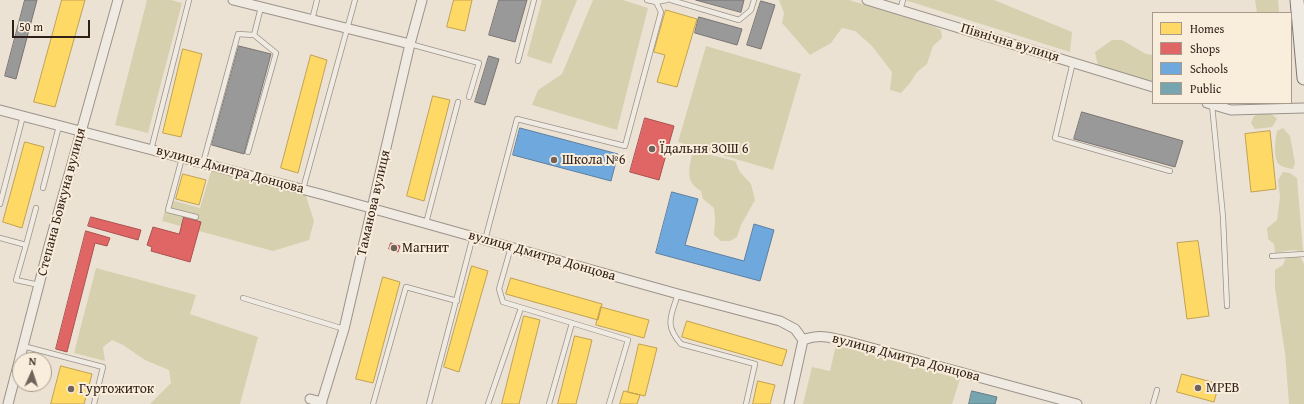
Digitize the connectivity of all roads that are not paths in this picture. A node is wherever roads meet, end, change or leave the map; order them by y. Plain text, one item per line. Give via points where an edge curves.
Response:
1 (118, 0) edge
2 (189, 0) edge
3 (233, 0) edge
4 (317, 0) edge
5 (354, 0) edge
6 (422, 0) edge
7 (534, 0) edge
8 (647, 0) edge
9 (667, 0) edge
10 (671, 0) edge
11 (754, 0) edge
12 (867, 0) edge
13 (903, 0) edge
14 (1297, 0) edge
15 (248, 2) edge
16 (656, 2) junction
17 (261, 7) junction
18 (900, 10) junction
19 (312, 20) junction
20 (347, 28) junction
21 (254, 35) junction
22 (410, 44) junction
23 (518, 61) dead end
24 (1073, 62) junction
25 (1304, 78) edge
26 (1152, 87) edge
27 (469, 97) dead end
28 (458, 102) dead end
29 (1210, 104) edge
30 (1304, 108) edge
31 (0, 110) edge
32 (23, 116) junction
33 (59, 126) junction
34 (80, 132) junction
35 (150, 150) junction
36 (248, 152) dead end
37 (182, 158) junction
38 (204, 163) junction
39 (1170, 171) dead end
40 (43, 188) dead end
41 (303, 189) junction
42 (0, 204) edge
43 (36, 208) dead end
44 (373, 208) junction
45 (196, 217) dead end
46 (426, 223) junction
47 (473, 236) junction
48 (0, 238) edge
49 (484, 240) junction
50 (26, 246) junction
51 (511, 247) junction
52 (1304, 254) edge
53 (1272, 256) dead end
54 (39, 285) junction
55 (678, 294) junction
56 (243, 298) dead end
57 (457, 301) junction
58 (1228, 306) dead end
59 (521, 308) junction
60 (572, 323) junction
61 (344, 329) junction
62 (803, 340) junction
63 (23, 346) junction
64 (1157, 390) dead end
65 (310, 399) dead end
66 (322, 403) edge
67 (8, 404) edge
68 (94, 404) edge
69 (373, 404) edge
70 (429, 404) edge
71 (488, 404) edge
72 (549, 404) edge
73 (609, 404) edge
74 (746, 404) edge
75 (789, 404) edge
76 (1078, 404) edge
77 (1154, 404) edge

1 - 34 street, Степана Бовкуна вулиця
2 - 35 lane
3 - 15 street
4 - 19 lane
5 - 20 lane
6 - 22 street, Таманова вулиця
7 - 23 lane
8 - 16 lane
9 - 16 lane
10 - 11 lane via 739,20 752,10
12 - 18 street, Північна вулиця
13 - 18 lane
14 - 25 main road
15 - 17 street
16 - 49 lane via 661,12 625,146 517,119
17 - 19 street
17 - 21 lane
18 - 24 street, Північна вулиця
19 - 20 street
20 - 22 street
20 - 41 lane
21 - 36 lane via 276,53
21 - 38 lane via 238,34
22 - 27 lane via 479,63
22 - 44 street, Таманова вулиця
24 - 26 street, Північна вулиця
24 - 39 lane via 1055,138
28 - 46 lane
29 - 30 street via 1231,110
29 - 58 lane via 1223,217
31 - 32 street, вулиця Дмитра Донцова
32 - 33 street, вулиця Дмитра Донцова
32 - 42 lane
33 - 34 street, вулиця Дмитра Донцова
33 - 40 lane
34 - 35 street, вулиця Дмитра Донцова
34 - 54 street, Степана Бовкуна вулиця
35 - 37 street, вулиця Дмитра Донцова
37 - 38 street, вулиця Дмитра Донцова
37 - 45 lane via 168,210
38 - 41 street, вулиця Дмитра Донцова
41 - 44 street, вулиця Дмитра Донцова
43 - 50 lane
44 - 46 street, вулиця Дмитра Донцова
44 - 61 street, Таманова вулиця
46 - 47 street, вулиця Дмитра Донцова
47 - 49 street, вулиця Дмитра Донцова
47 - 57 lane
48 - 50 lane
49 - 51 street, вулиця Дмитра Донцова
50 - 54 lane via 16,280
51 - 55 street, вулиця Дмитра Донцова
51 - 59 lane via 499,290 503,302
52 - 53 lane
54 - 63 street, Степана Бовкуна вулиця
55 - 62 street, вулиця Дмитра Донцова via 780,321 795,329
55 - 74 lane via 669,323 673,336 681,344 755,364
56 - 61 lane
57 - 69 lane via 406,287
57 - 70 lane
59 - 60 lane
59 - 71 lane
60 - 72 lane
60 - 73 lane via 628,340
61 - 66 street, Таманова вулиця
62 - 75 street
62 - 76 street, вулиця Дмитра Донцова via 814,336 826,336 846,340
63 - 67 street, Степана Бовкуна вулиця
63 - 68 lane via 103,367
64 - 77 lane
65 - 66 street

